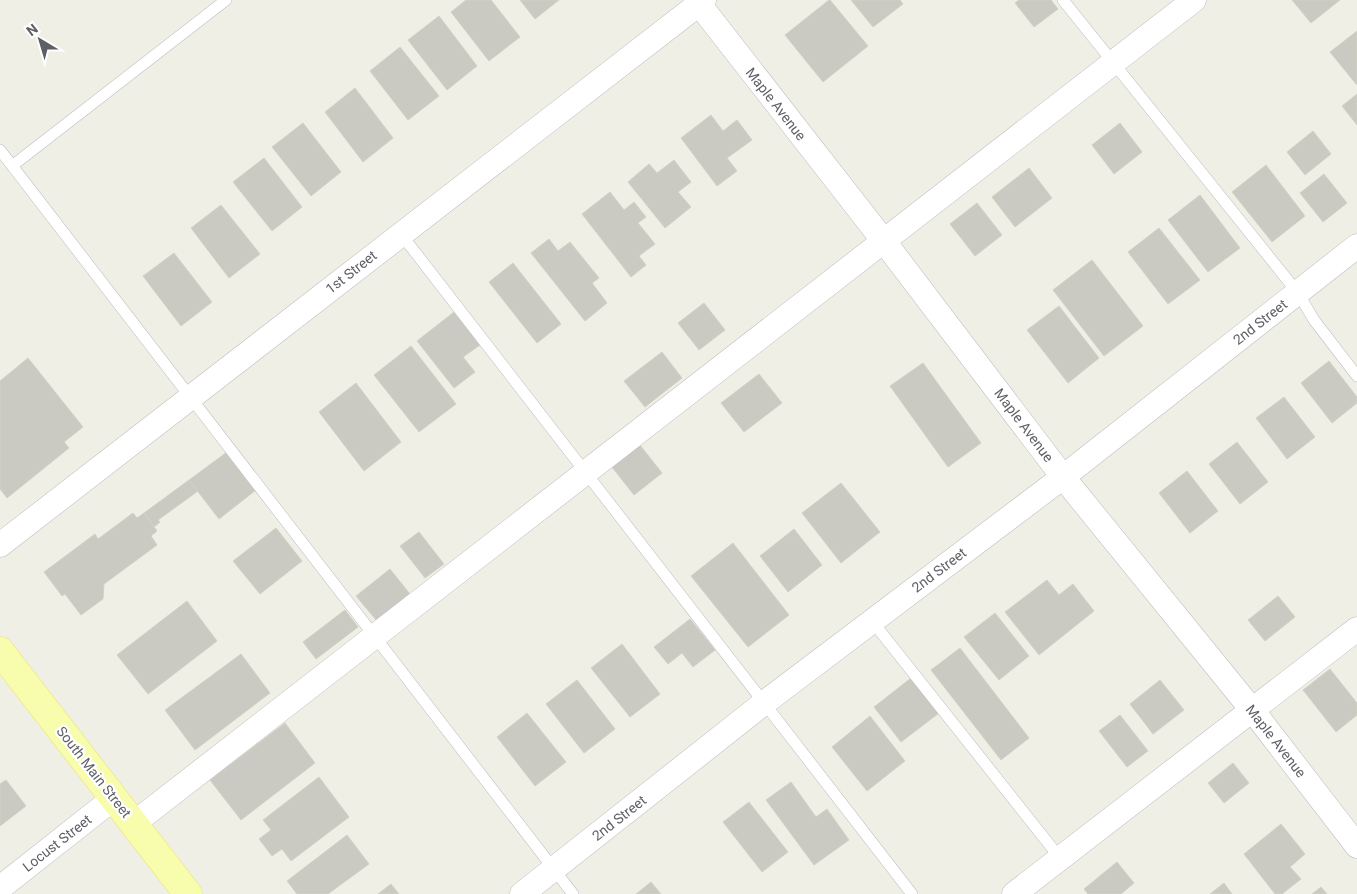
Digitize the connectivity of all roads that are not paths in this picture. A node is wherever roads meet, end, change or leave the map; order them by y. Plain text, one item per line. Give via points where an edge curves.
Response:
1 (226, 0) edge
2 (1063, 0) edge
3 (1194, 0) edge
4 (699, 1) edge
5 (1113, 63) junction
6 (0, 150) edge
7 (12, 166) junction
8 (400, 234) junction
9 (883, 240) junction
10 (1357, 246) edge
11 (1298, 292) junction
12 (1357, 376) edge
13 (191, 396) junction
14 (585, 473) junction
15 (1063, 476) junction
16 (0, 545) edge
17 (872, 621) junction
18 (1357, 629) edge
19 (374, 636) junction
20 (0, 650) edge
21 (764, 703) junction
22 (1253, 711) junction
23 (114, 798) junction
24 (133, 824) junction
25 (1357, 846) edge
26 (1060, 858) junction
27 (554, 869) junction
28 (0, 888) edge
29 (188, 894) edge
30 (522, 894) edge
31 (573, 894) edge
32 (912, 894) edge
33 (1014, 894) edge

1 - 7 lane
2 - 5 lane
3 - 5 street
4 - 8 street, 1st Street
4 - 9 street, Maple Avenue
5 - 9 street
5 - 11 lane
6 - 7 lane
7 - 13 lane
8 - 13 street, 1st Street
8 - 14 lane
9 - 14 street
9 - 15 street, Maple Avenue
10 - 11 street, 2nd Street
11 - 12 lane via 1314,320
11 - 15 street, 2nd Street
13 - 16 street, 1st Street
13 - 19 lane
14 - 19 street
14 - 21 lane
15 - 17 street, 2nd Street
15 - 22 street, Maple Avenue
17 - 21 street, 2nd Street
17 - 26 lane
18 - 22 street
19 - 24 street
19 - 27 lane
20 - 23 main road, South Main Street
21 - 27 street, 2nd Street
21 - 32 lane
22 - 25 street, Maple Avenue
22 - 26 street
23 - 24 main road, South Main Street
23 - 28 street, Locust Street
24 - 29 main road, South Main Street
26 - 33 street
27 - 30 street, 2nd Street
27 - 31 lane

